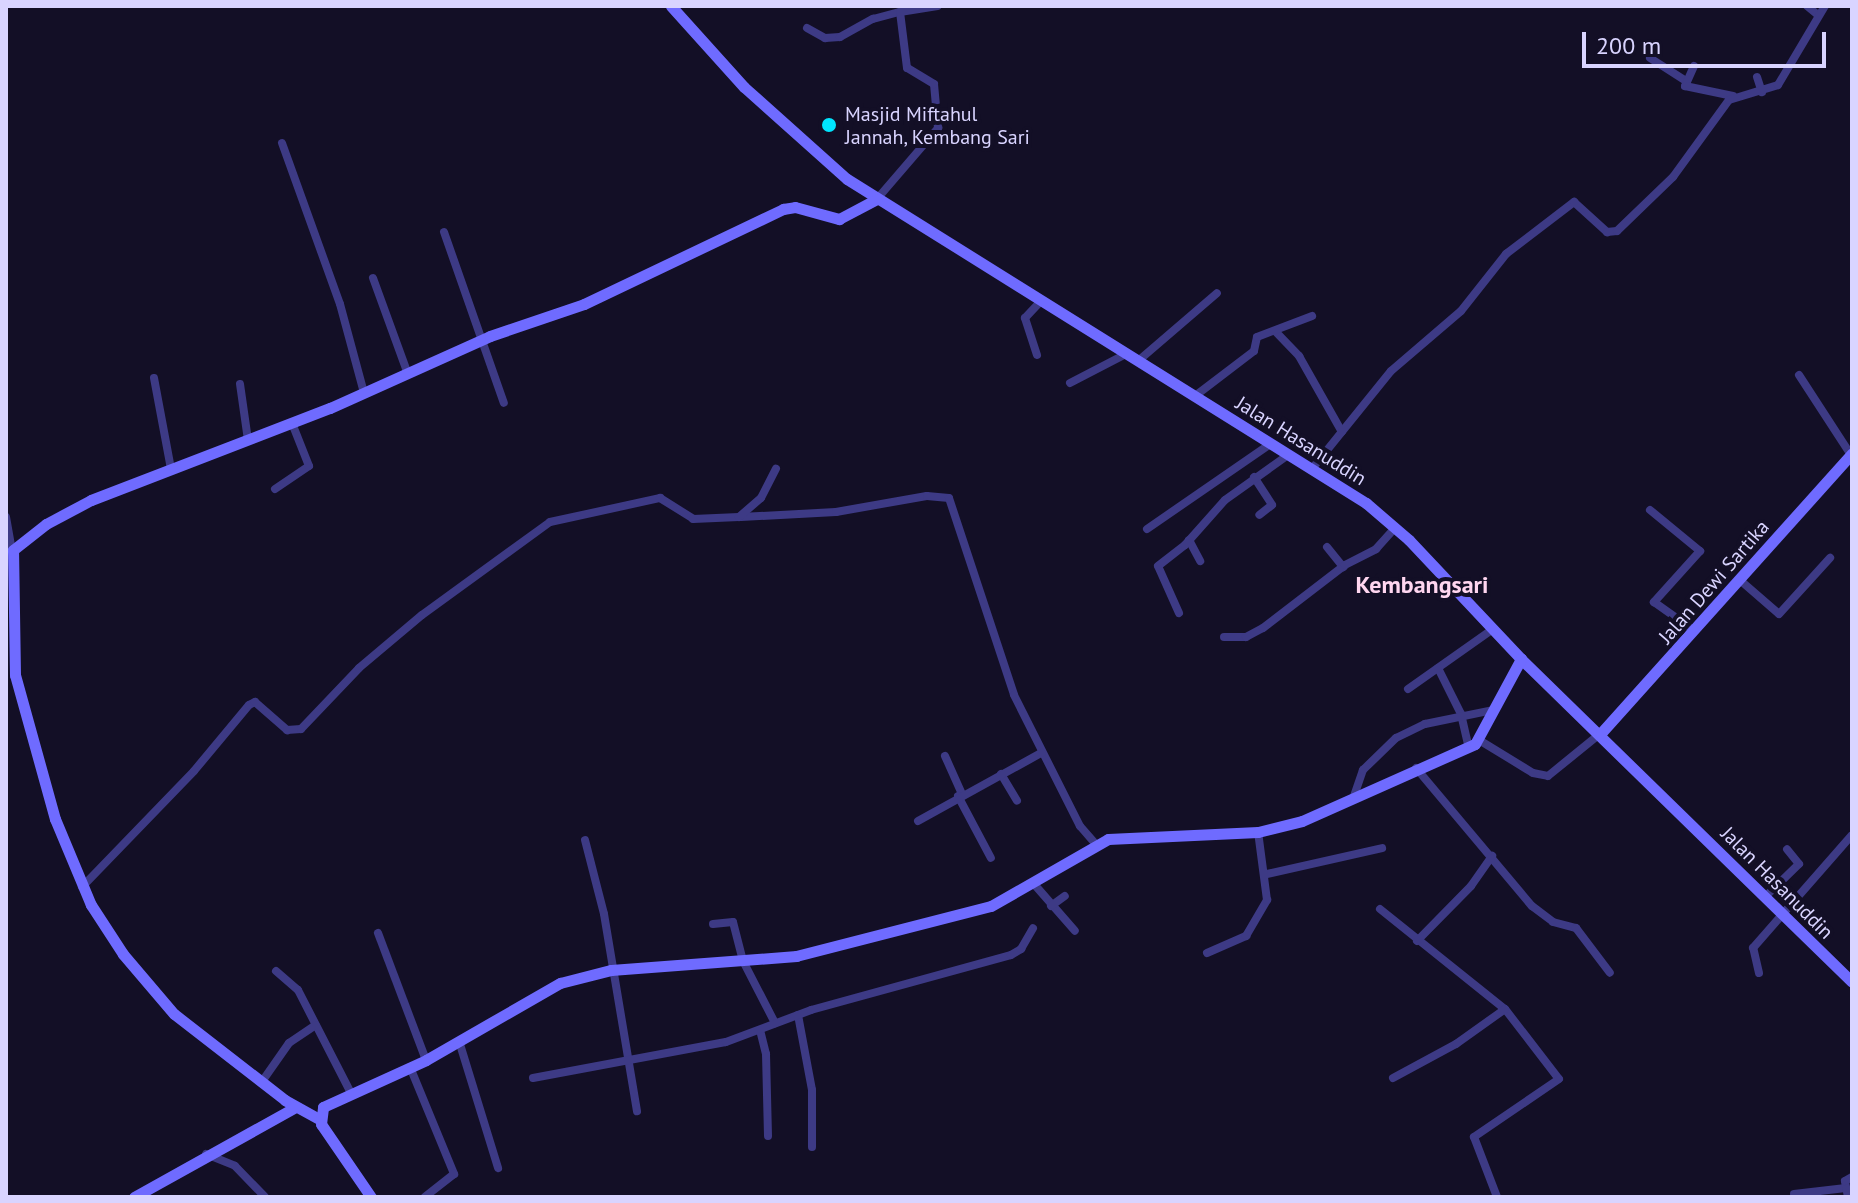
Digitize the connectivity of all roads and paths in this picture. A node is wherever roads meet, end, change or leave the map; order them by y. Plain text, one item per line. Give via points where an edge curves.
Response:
1 (671, 6) edge
2 (935, 6) edge
3 (1807, 6) edge
4 (1825, 6) edge
5 (900, 12) junction
6 (1818, 15) junction
7 (807, 28) dead end
8 (1650, 58) dead end
9 (1694, 66) dead end
10 (1757, 77) dead end
11 (1686, 81) junction
12 (1762, 92) junction
13 (1733, 96) junction
14 (282, 143) dead end
15 (877, 199) junction
16 (444, 232) dead end
17 (373, 278) dead end
18 (1217, 293) dead end
19 (1037, 300) junction
20 (1312, 316) dead end
21 (1275, 331) junction
22 (481, 341) junction
23 (1126, 354) junction
24 (1037, 355) dead end
25 (1138, 361) junction
26 (408, 374) junction
27 (1799, 375) dead end
28 (154, 378) dead end
29 (1070, 383) dead end
30 (240, 384) dead end
31 (364, 393) junction
32 (1195, 396) junction
33 (504, 403) dead end
34 (292, 423) junction
35 (1342, 432) junction
36 (248, 440) junction
37 (1270, 444) junction
38 (1851, 454) edge
39 (1288, 455) junction
40 (171, 469) junction
41 (776, 469) dead end
42 (1311, 470) junction
43 (1254, 477) junction
44 (275, 489) dead end
45 (1650, 510) dead end
46 (1259, 515) dead end
47 (6, 517) edge
48 (739, 517) junction
49 (1395, 528) junction
50 (1147, 529) dead end
51 (1189, 540) junction
52 (1327, 547) dead end
53 (12, 552) junction
54 (1830, 558) dead end
55 (1200, 561) dead end
56 (1343, 567) junction
57 (1741, 581) junction
58 (1179, 613) dead end
59 (1493, 629) junction
60 (1695, 631) junction
61 (1224, 637) dead end
62 (1521, 659) junction
63 (1438, 668) junction
64 (1408, 689) dead end
65 (1493, 710) junction
66 (1461, 714) junction
67 (1601, 733) junction
68 (1474, 744) junction
69 (1041, 753) junction
70 (945, 756) dead end
71 (1416, 767) junction
72 (1001, 774) junction
73 (960, 795) junction
74 (1354, 796) junction
75 (1017, 801) dead end
76 (918, 821) dead end
77 (1258, 832) junction
78 (1852, 835) edge
79 (585, 840) dead end
80 (1095, 843) junction
81 (1382, 848) dead end
82 (1787, 849) dead end
83 (1492, 856) junction
84 (991, 858) dead end
85 (1267, 874) junction
86 (1034, 884) junction
87 (82, 887) junction
88 (1065, 896) dead end
89 (1766, 896) junction
90 (1051, 906) junction
91 (1380, 909) dead end
92 (1785, 914) junction
93 (713, 924) dead end
94 (1033, 928) dead end
95 (1075, 931) dead end
96 (378, 933) dead end
97 (1417, 941) junction
98 (1207, 953) dead end
99 (743, 961) junction
100 (613, 970) junction
101 (276, 971) dead end
102 (1610, 973) dead end
103 (1759, 973) dead end
104 (1852, 982) edge
105 (1505, 1009) junction
106 (798, 1015) junction
107 (775, 1023) junction
108 (316, 1025) junction
109 (760, 1030) junction
110 (459, 1041) junction
111 (426, 1060) junction
112 (631, 1061) junction
113 (410, 1067) junction
114 (533, 1078) dead end
115 (1393, 1078) dead end
116 (261, 1083) junction
117 (350, 1091) junction
118 (296, 1107) junction
119 (637, 1111) dead end
120 (319, 1119) junction
121 (768, 1136) dead end
122 (812, 1147) dead end
123 (206, 1154) junction
124 (498, 1168) dead end
125 (1852, 1177) edge
126 (1847, 1192) edge
127 (1794, 1194) dead end
128 (134, 1197) edge
129 (265, 1197) edge
130 (371, 1197) edge
131 (425, 1197) edge
132 (1497, 1197) edge

1 - 15 street, Jalan Hasanuddin via 766,109
2 - 5 street
3 - 6 street
4 - 6 street
5 - 7 street via 840,37 825,38
5 - 15 street via 907,68 934,84 940,123 910,166
6 - 12 street via 1786,76
8 - 11 street
9 - 11 street
10 - 12 street
11 - 13 street via 1688,87
12 - 13 street
13 - 35 street via 1673,177 1617,231 1607,232 1574,202 1506,254 1485,285 1391,371
14 - 31 street via 340,304
15 - 19 street, Jalan Hasanuddin
15 - 22 street via 839,219 795,207 783,209 603,296
16 - 22 street
17 - 26 street
18 - 25 street
19 - 23 street, Jalan Hasanuddin
19 - 24 street via 1025,318
20 - 21 street
21 - 32 street via 1253,339 1250,354
21 - 35 street via 1299,356
22 - 26 street
22 - 33 street
23 - 25 street, Jalan Hasanuddin
23 - 29 street
25 - 32 street, Jalan Hasanuddin
26 - 31 street
27 - 38 street
28 - 40 street
30 - 36 street
31 - 34 street
32 - 37 street, Jalan Hasanuddin
34 - 36 street
34 - 44 street via 308,468
35 - 42 street
36 - 40 street
37 - 39 street, Jalan Hasanuddin
37 - 50 street
38 - 57 street, Jalan Dewi Sartika
39 - 42 street, Jalan Hasanuddin
39 - 43 street
40 - 53 street via 71,509
41 - 48 street via 761,498
42 - 49 street, Jalan Hasanuddin
43 - 46 street via 1272,505
43 - 51 street via 1219,505
45 - 60 street via 1700,551 1654,602
47 - 53 street
48 - 69 street via 836,512 937,495 949,498 1014,695
48 - 87 street via 693,519 660,498 550,522 422,615 359,668 301,729 287,730 255,702 249,705 176,791
49 - 56 street via 1376,549
49 - 59 street, Jalan Hasanuddin
51 - 55 street
51 - 58 street via 1158,566
52 - 56 street
53 - 87 street via 15,675 55,819
54 - 57 street via 1779,614
56 - 61 street via 1263,628 1246,637
57 - 60 street, Jalan Dewi Sartika
59 - 62 street, Jalan Hasanuddin
59 - 63 street
60 - 67 street, Jalan Dewi Sartika
62 - 65 street
62 - 67 street, Jalan Hasanuddin
63 - 64 street
63 - 66 street
65 - 66 street
65 - 68 street
66 - 68 street
66 - 74 street via 1425,724 1377,752 1363,770
67 - 68 street via 1548,776
67 - 89 street, Jalan Hasanuddin
68 - 71 street
69 - 72 street
69 - 80 street
70 - 73 street
71 - 74 street
71 - 83 street
72 - 73 street
72 - 75 street
73 - 76 street
73 - 84 street
74 - 77 street via 1302,821
77 - 80 street via 1126,836
77 - 85 street
78 - 92 street
79 - 100 street
80 - 86 street
81 - 85 street
82 - 89 street via 1799,864
83 - 97 street via 1471,886
83 - 102 street via 1539,913 1576,928
85 - 98 street via 1269,894 1256,924 1246,936
86 - 90 street
86 - 99 street via 991,906 796,956
87 - 116 street via 106,931 174,1014
88 - 90 street
89 - 92 street, Jalan Hasanuddin
90 - 95 street
91 - 97 street
92 - 103 street via 1751,952
92 - 104 street, Jalan Hasanuddin
93 - 99 street via 733,922
94 - 106 street via 1011,955
96 - 111 street
97 - 105 street
99 - 100 street
99 - 107 street
100 - 110 street via 560,983
100 - 112 street
101 - 108 street via 298,990
105 - 115 street via 1456,1044
105 - 132 street via 1559,1080 1474,1137
106 - 107 street
106 - 122 street via 812,1090
107 - 109 street
108 - 116 street via 289,1043
108 - 117 street
109 - 112 street via 665,1057
109 - 121 street via 767,1069
110 - 111 street
110 - 124 street
111 - 113 street
112 - 114 street
112 - 119 street
113 - 117 street
113 - 131 street via 454,1174
116 - 118 street
117 - 120 street via 323,1107
118 - 120 street
118 - 123 street
120 - 130 street
123 - 128 street
123 - 129 street via 235,1166
125 - 126 street
126 - 127 street

